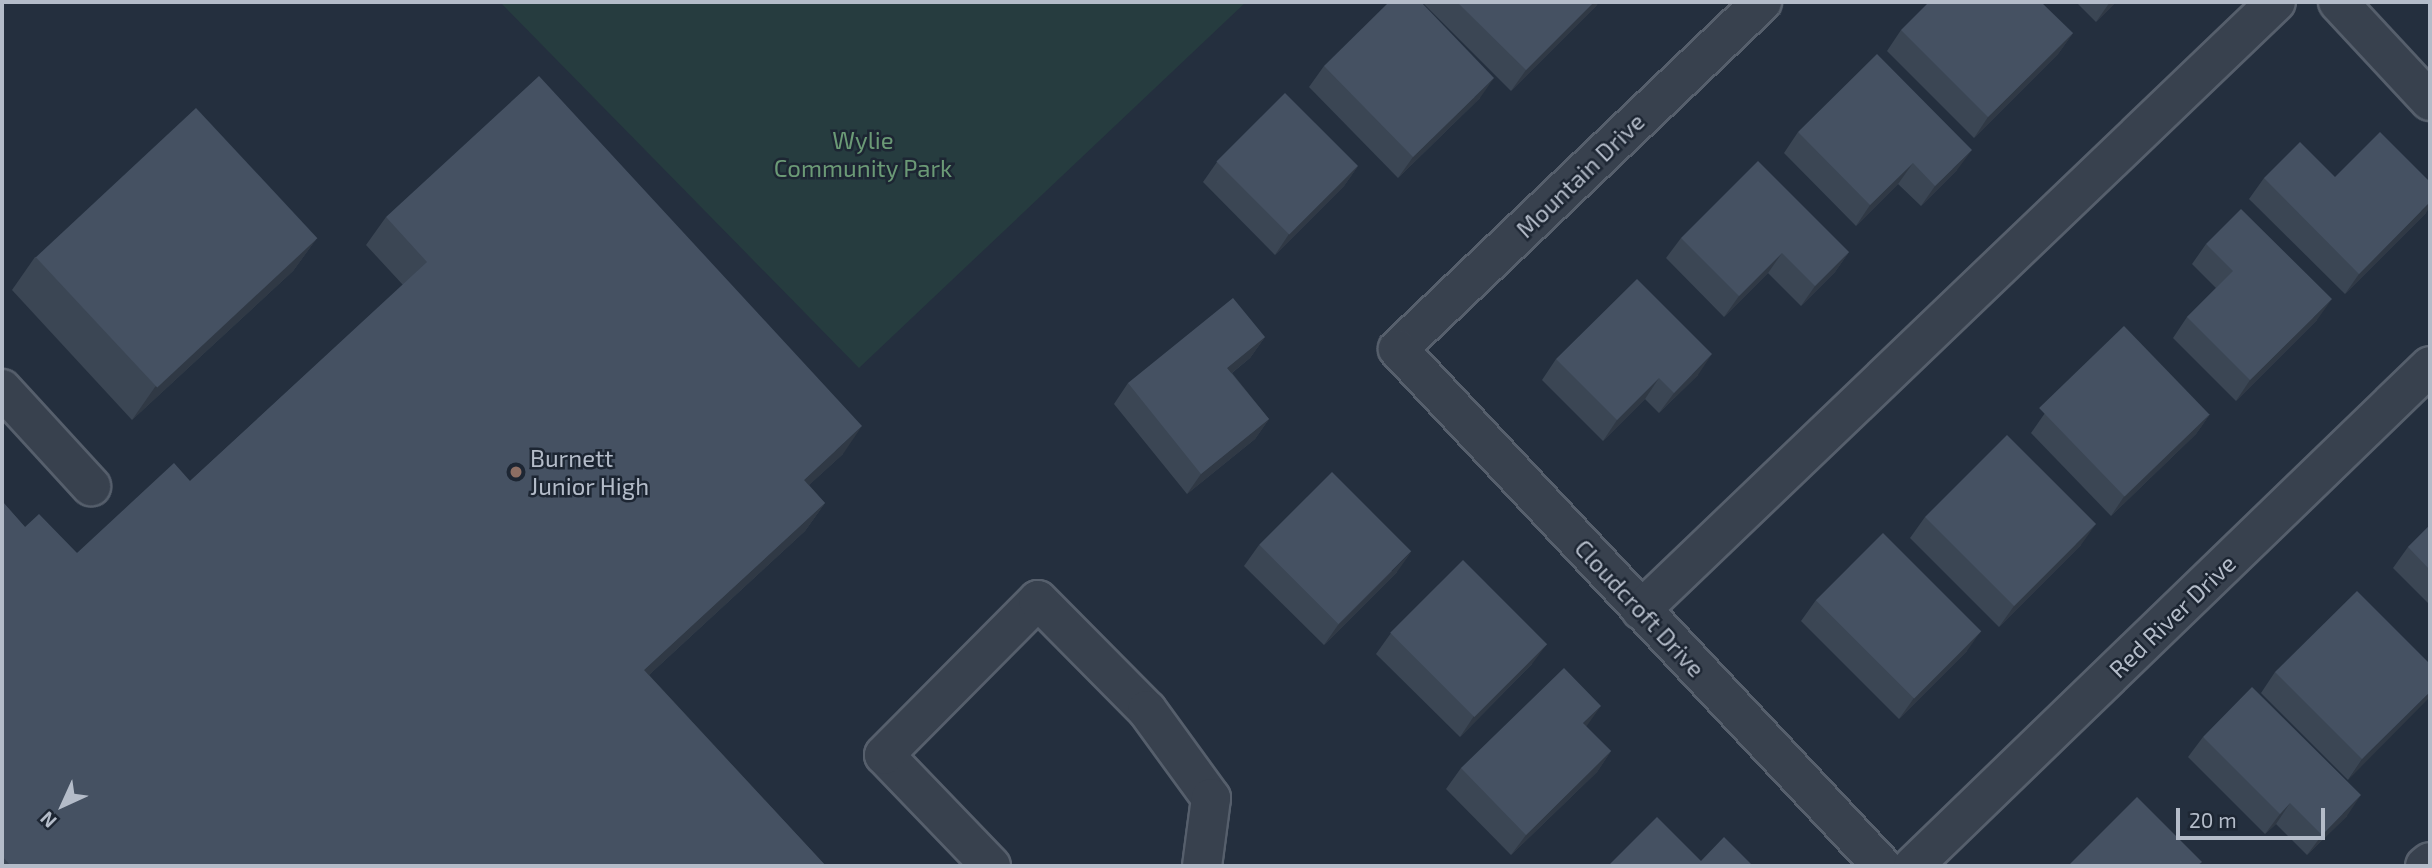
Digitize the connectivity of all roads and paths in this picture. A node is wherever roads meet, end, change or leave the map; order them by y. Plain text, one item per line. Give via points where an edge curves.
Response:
1 (1762, 2) edge
2 (2276, 2) edge
3 (2338, 2) edge
4 (2430, 101) edge
5 (1398, 349) joint
6 (2430, 366) edge
7 (2, 389) edge
8 (92, 486) dead end
9 (1642, 610) junction
10 (2430, 862) edge
11 (991, 866) edge
12 (1202, 866) edge
13 (1882, 866) edge
14 (1913, 866) edge
15 (2425, 866) edge

1 - 5 street, Mountain Drive
2 - 9 street
3 - 4 street
5 - 9 street, Cloudcroft Drive
6 - 14 street, Red River Drive
7 - 8 street
9 - 13 street, Cloudcroft Drive
10 - 15 street
11 - 12 street via 884,755 1038,600 1147,710 1211,798

